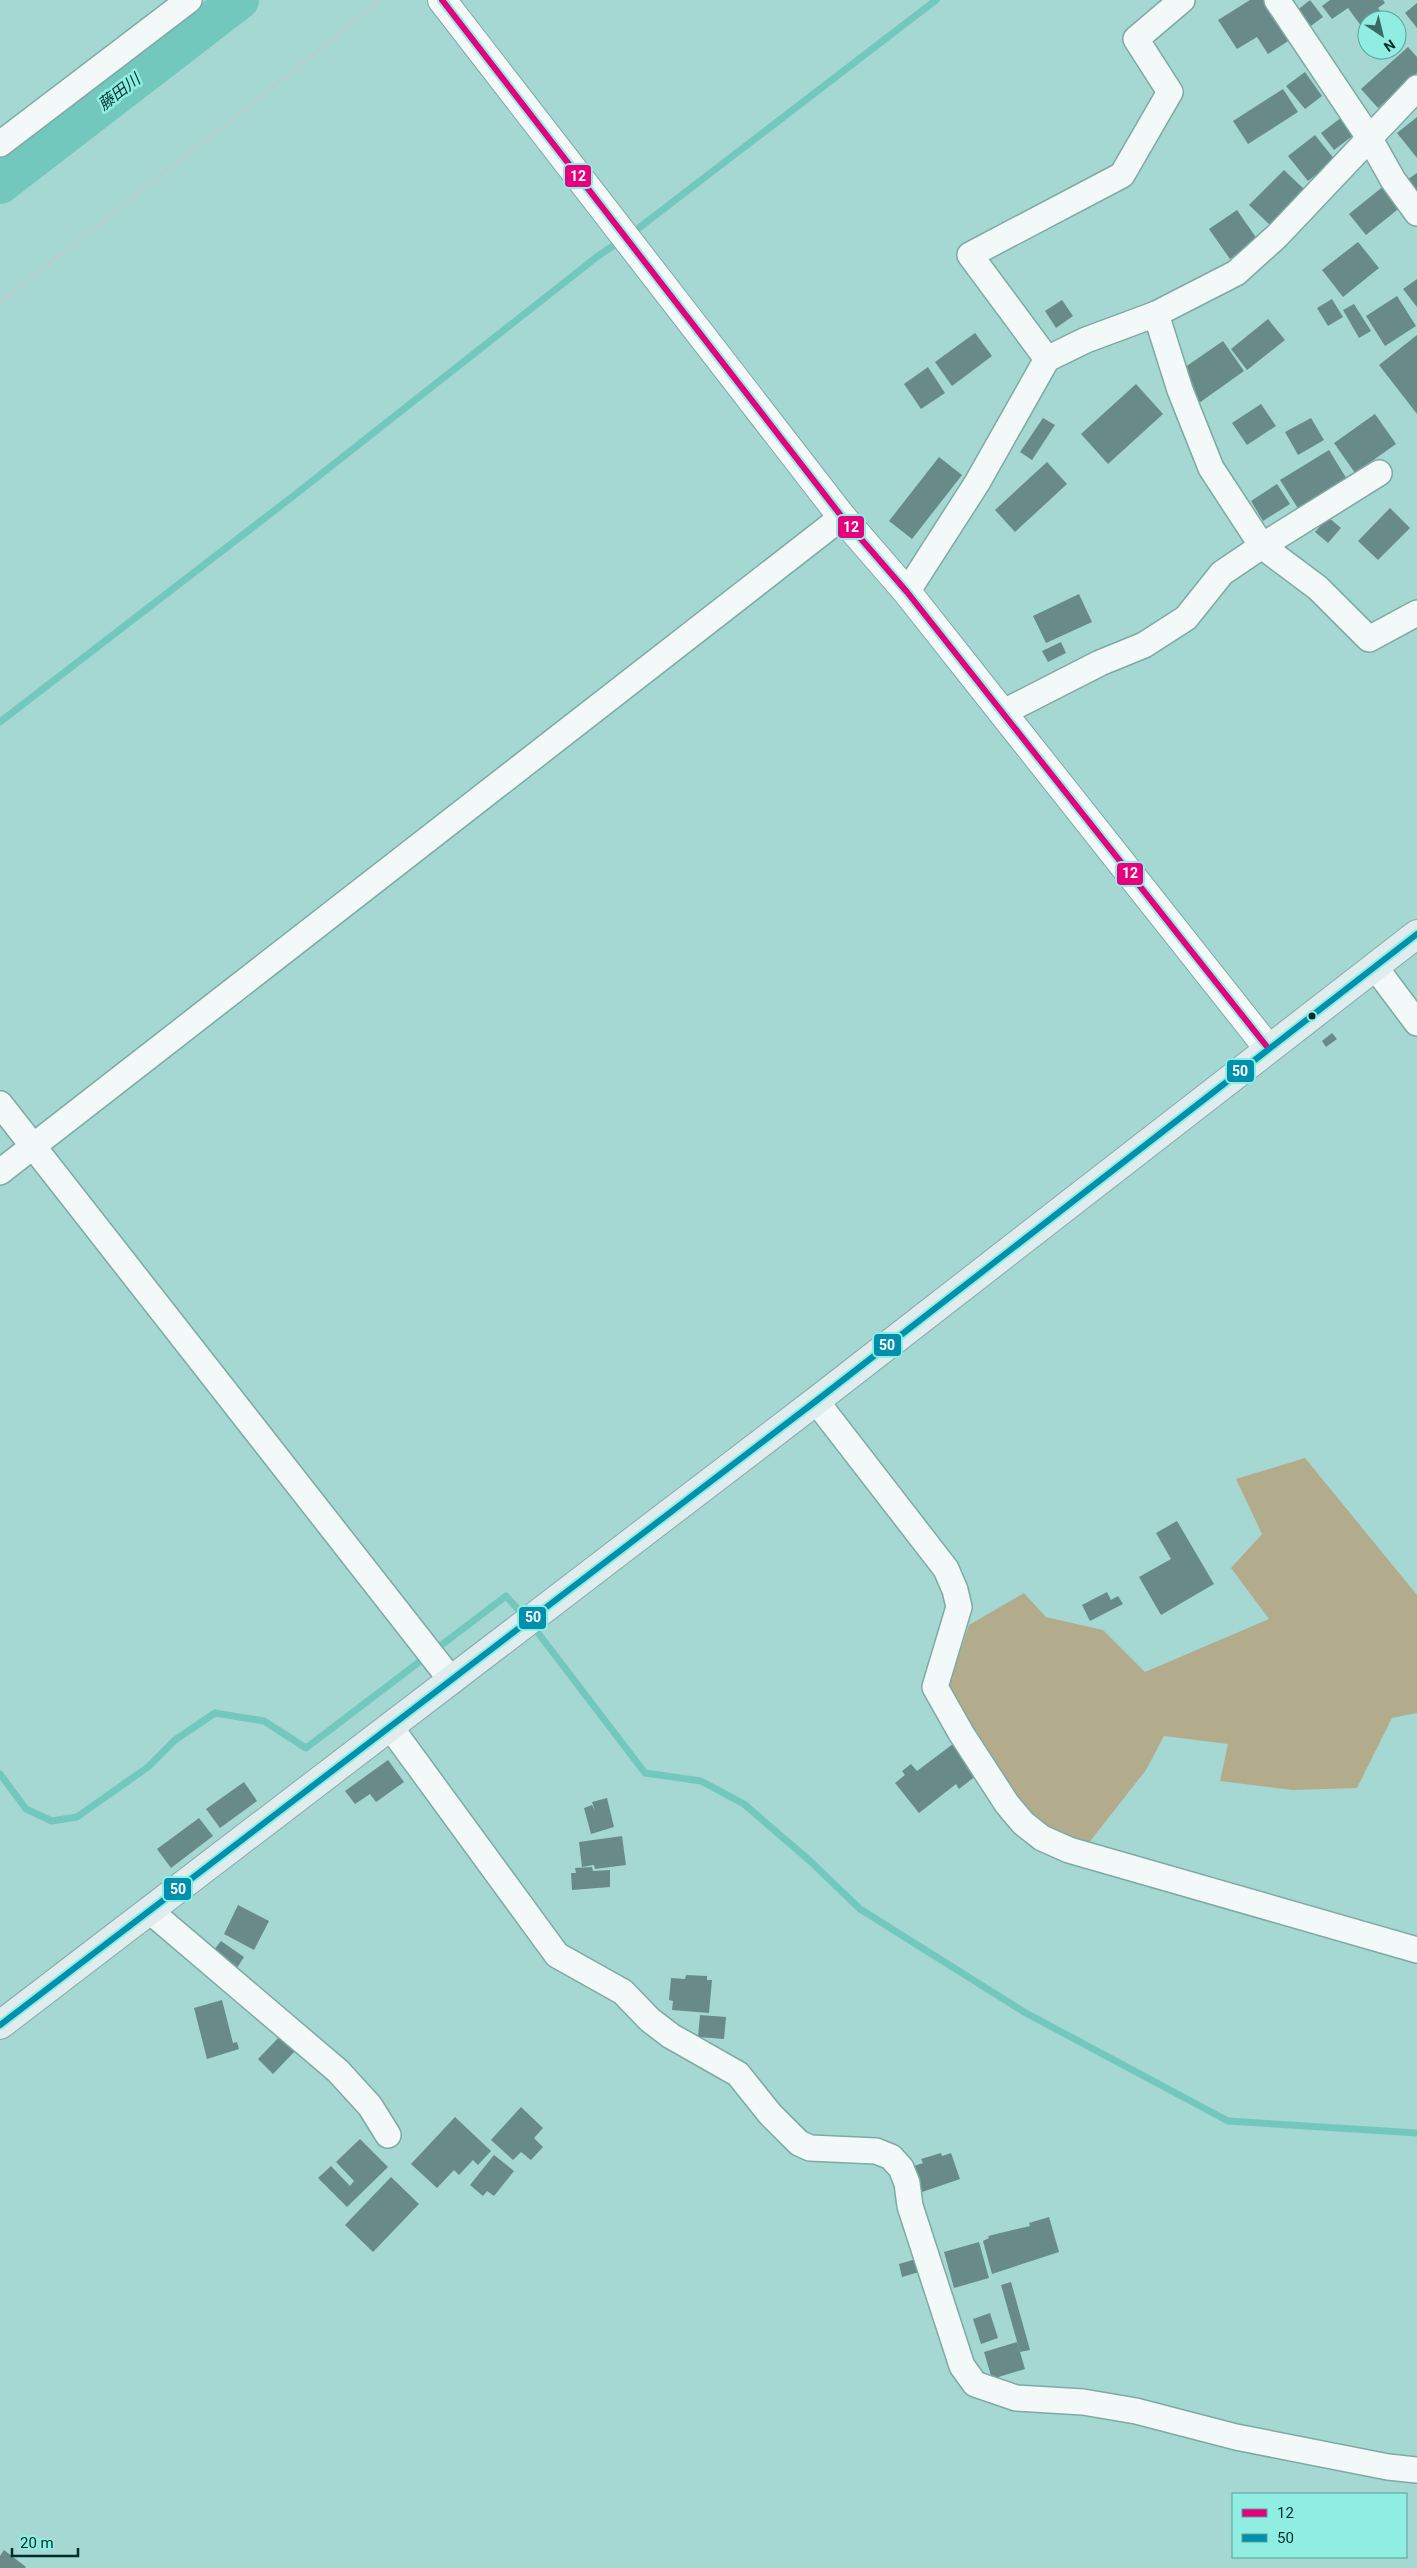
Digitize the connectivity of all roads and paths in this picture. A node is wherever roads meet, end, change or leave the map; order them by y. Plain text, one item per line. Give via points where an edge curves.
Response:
1 (189, 0) edge
2 (380, 0) edge
3 (442, 0) edge
4 (1182, 0) edge
5 (1277, 0) edge
6 (1417, 88) edge
7 (1370, 139) junction
8 (0, 144) edge
9 (1417, 212) edge
10 (0, 302) edge
11 (1156, 314) junction
12 (1047, 359) junction
13 (1379, 473) dead end
14 (842, 517) junction
15 (1262, 546) junction
16 (906, 592) junction
17 (1417, 613) edge
18 (1002, 713) junction
19 (1417, 934) edge
20 (1375, 967) junction
21 (1417, 1023) edge
22 (1268, 1048) junction
23 (0, 1104) edge
24 (32, 1148) junction
25 (0, 1172) edge
26 (816, 1401) junction
27 (452, 1681) junction
28 (390, 1728) junction
29 (150, 1911) junction
30 (1417, 1950) edge
31 (0, 2025) edge
32 (388, 2135) dead end
33 (1417, 2470) edge

1 - 8 street
2 - 10 path
3 - 14 street
4 - 12 street via 1136,39 1170,92 1122,176 970,255
5 - 7 street
6 - 7 street
7 - 9 street via 1393,180
7 - 11 street via 1278,236 1236,273
11 - 12 street via 1086,340
11 - 15 street via 1180,390 1211,468
12 - 16 street via 977,484
13 - 15 street
14 - 16 street
14 - 24 street
15 - 17 street via 1318,588 1369,639
15 - 18 street via 1222,573 1186,618 1144,644
16 - 18 street
18 - 22 street
19 - 20 main road
20 - 21 street
20 - 22 main road
22 - 26 main road
23 - 24 street
24 - 25 street
24 - 27 street
26 - 27 main road
26 - 30 street via 946,1569 959,1607 936,1687 1006,1804 1023,1823 1042,1838 1069,1850
27 - 28 main road
28 - 29 main road
28 - 33 street via 557,1955 623,1992 671,2036 738,2074 770,2114 799,2143 810,2148 876,2151 892,2156 907,2183 910,2206 962,2366 975,2384 1016,2398 1083,2402 1136,2411 1236,2437
29 - 31 main road
29 - 32 street via 338,2071 370,2106

